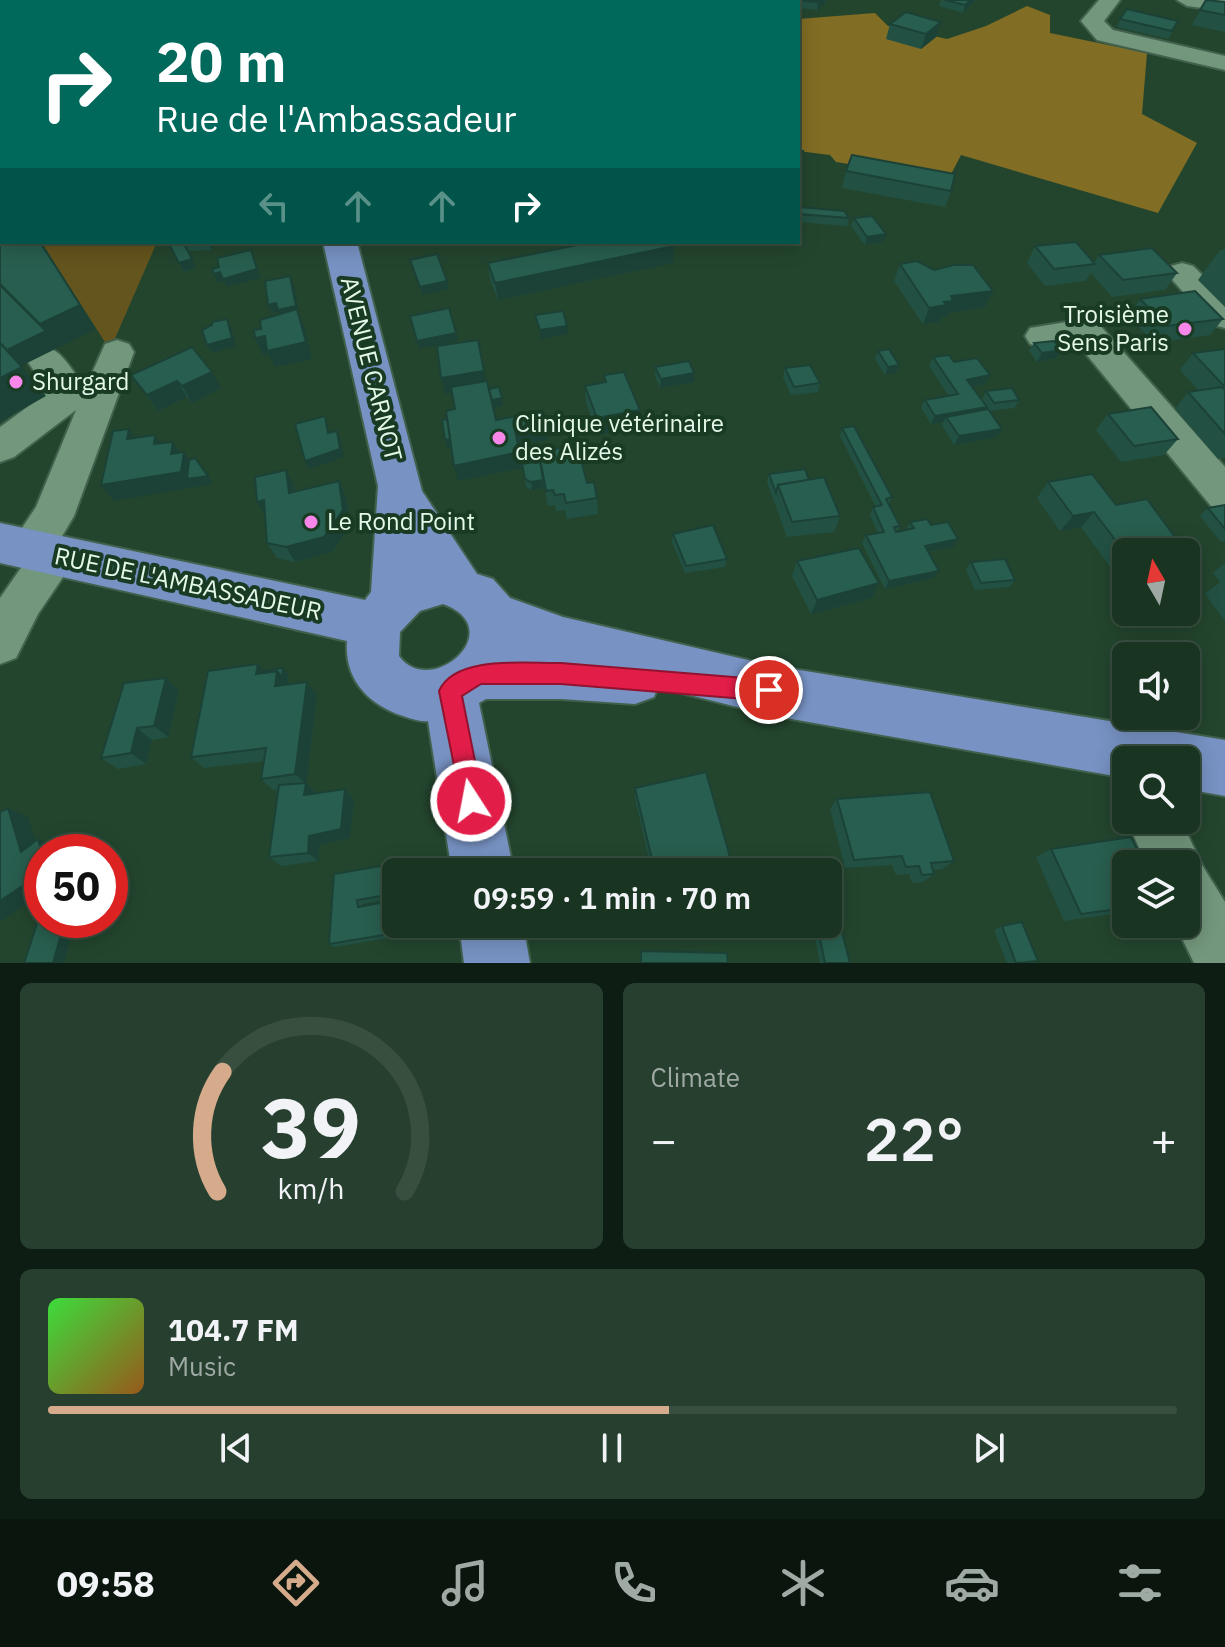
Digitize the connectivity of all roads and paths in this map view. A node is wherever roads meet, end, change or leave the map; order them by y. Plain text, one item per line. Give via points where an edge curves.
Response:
1 (1110, 0) edge
2 (1225, 63) edge
3 (340, 244) edge
4 (1182, 273) dead end
5 (1225, 317) edge
6 (1042, 336) dead end
7 (117, 352) dead end
8 (41, 356) dead end
9 (0, 447) edge
10 (1225, 495) edge
11 (402, 497) junction
12 (28, 549) edge
13 (476, 600) junction
14 (386, 613) junction
15 (0, 643) edge
16 (464, 683) junction
17 (769, 690) junction
18 (1112, 755) edge
19 (1200, 763) edge
20 (1225, 768) edge
21 (482, 858) edge
22 (1200, 913) edge
23 (493, 938) edge
24 (1225, 962) edge
25 (497, 963) edge

1 - 2 street via 1092,21 1105,35
3 - 11 main road, AVENUE CARNOT
4 - 5 street
6 - 10 street via 1085,330
7 - 12 street via 53,516
8 - 9 street via 70,395
11 - 13 main road, AVENUE CARNOT
11 - 14 main road, AVENUE CARNOT
12 - 14 main road, RUE DE L'AMBASSADEUR
12 - 15 street via 22,600
13 - 14 main road via 426,585
13 - 16 main road via 495,645
13 - 17 main road via 563,640
14 - 16 main road via 372,642 380,675 410,694 429,696
16 - 17 main road via 561,674
16 - 21 main road
17 - 18 main road
19 - 20 main road
22 - 24 street
23 - 25 main road

